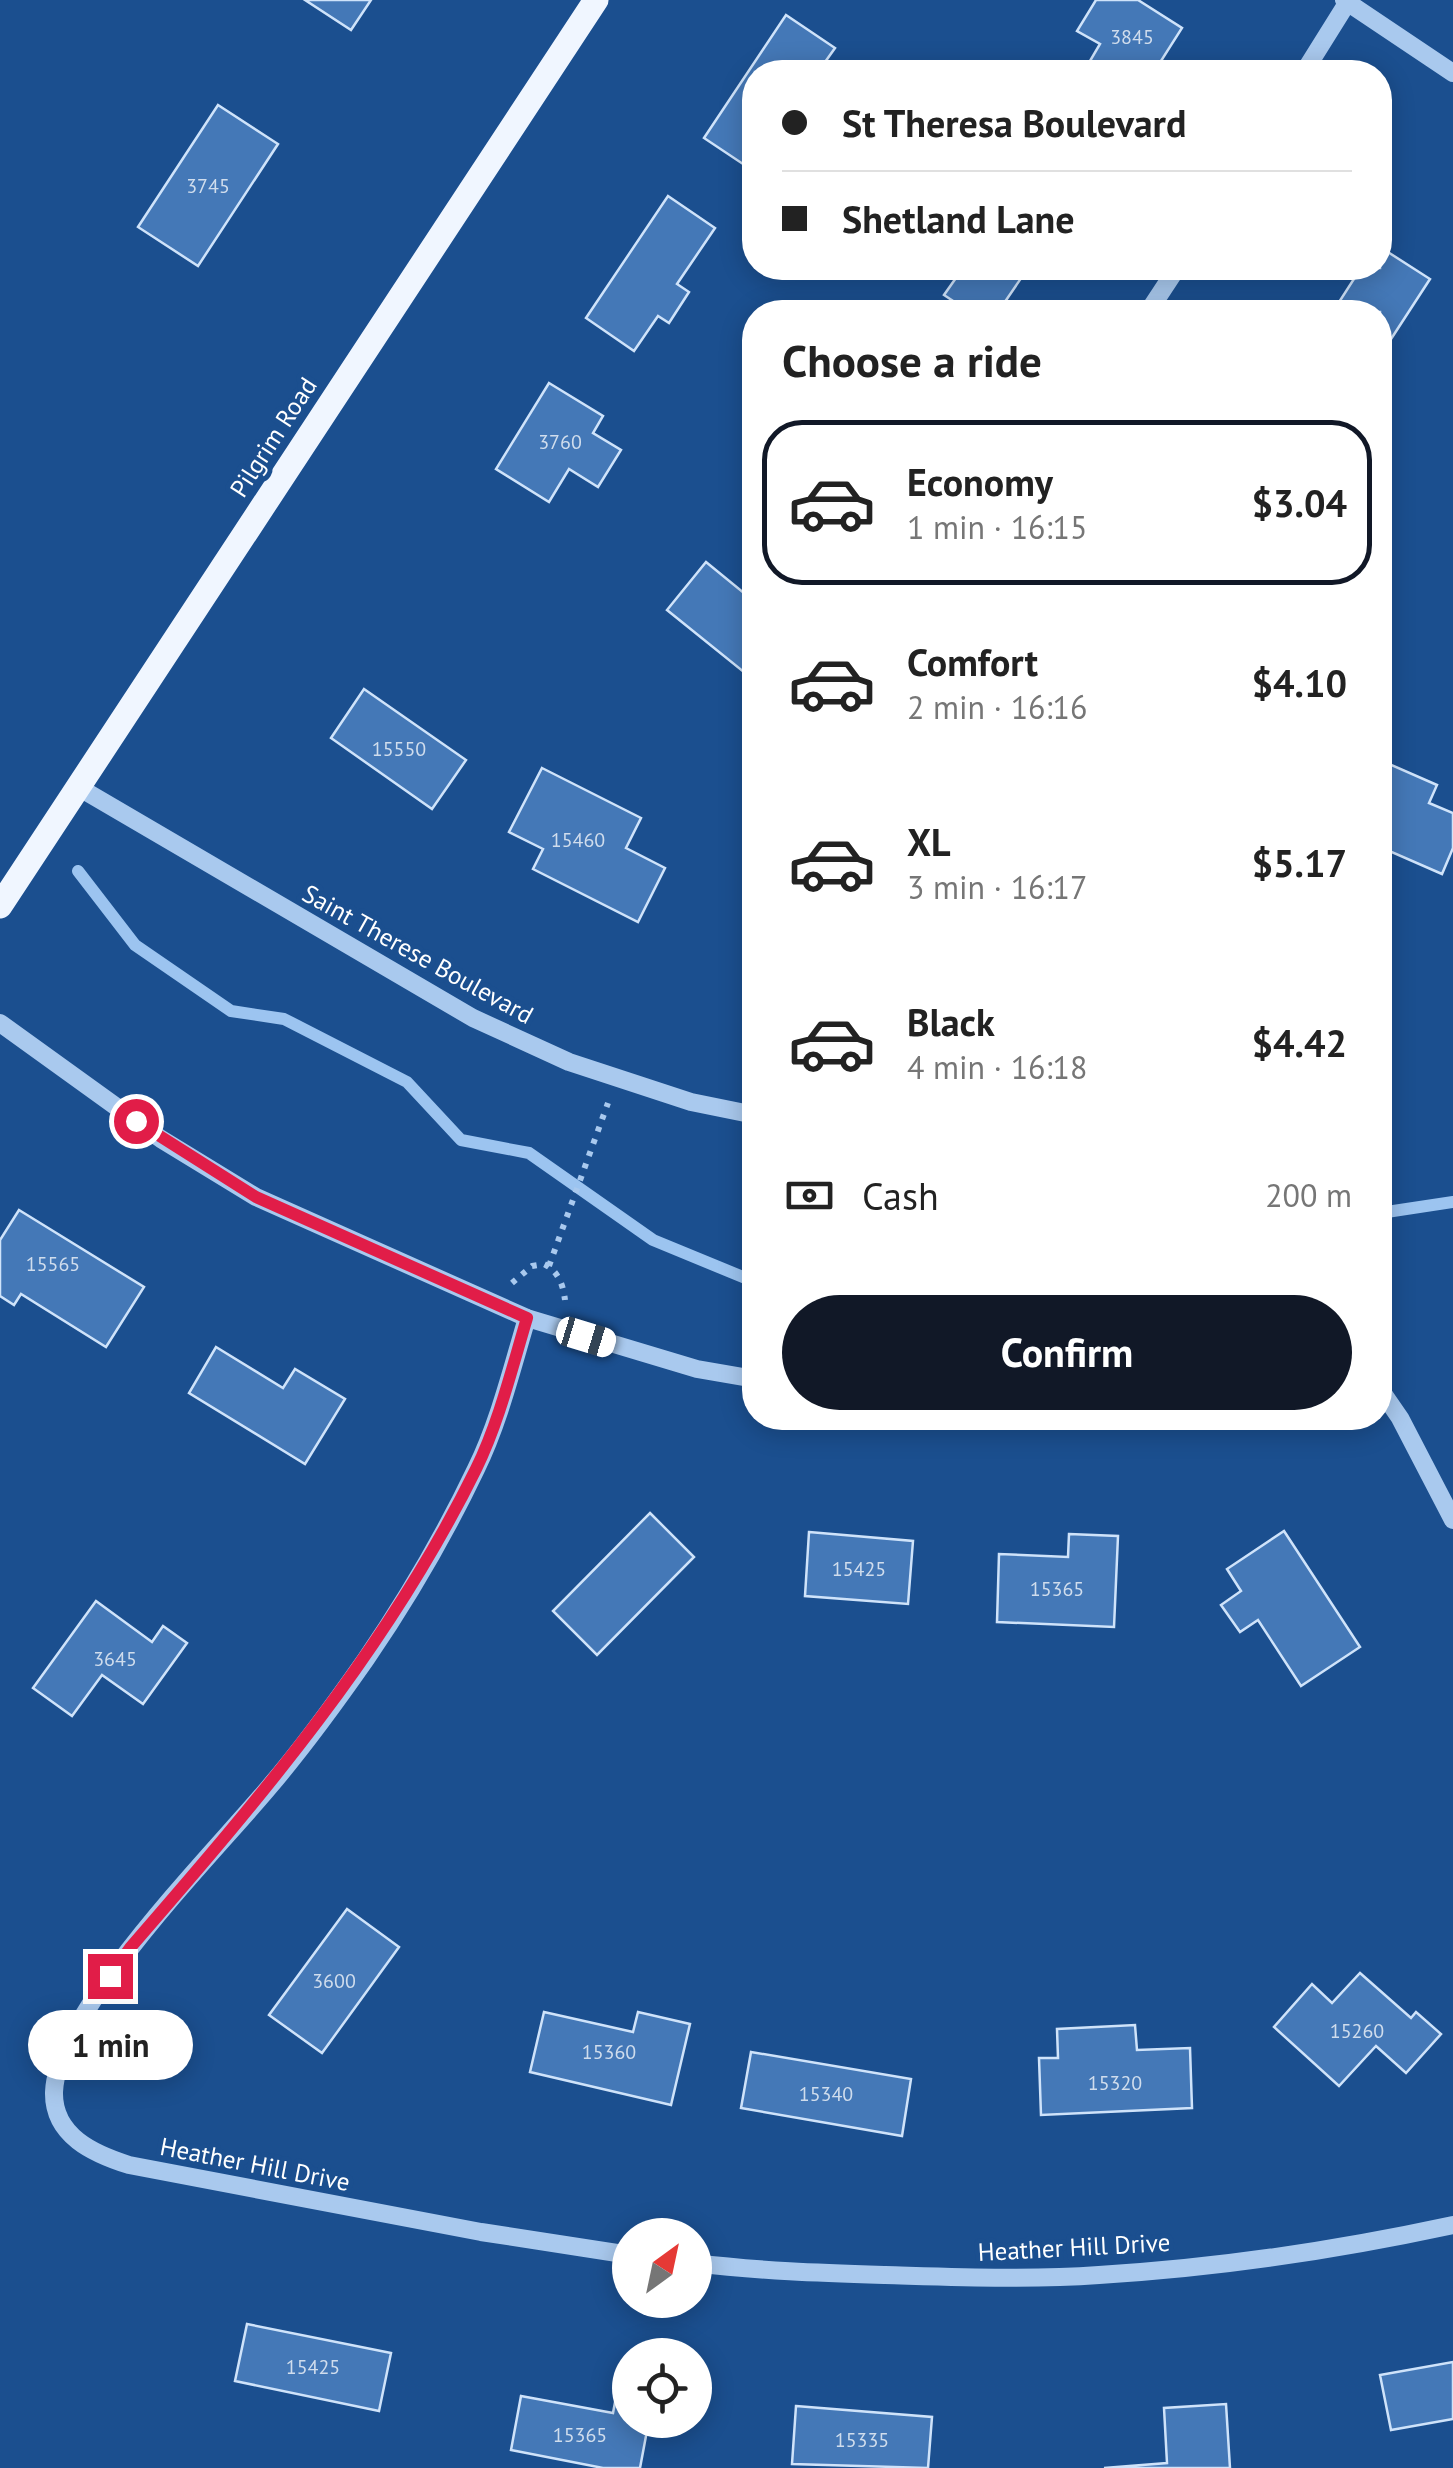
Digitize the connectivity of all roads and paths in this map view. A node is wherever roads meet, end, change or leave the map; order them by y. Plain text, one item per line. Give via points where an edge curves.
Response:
1 (596, 0) edge
2 (1346, 1) edge
3 (1311, 60) edge
4 (1453, 72) edge
5 (78, 787) junction
6 (0, 906) edge
7 (0, 1023) edge
8 (742, 1113) edge
9 (601, 1127) dead end
10 (549, 1266) dead end
11 (527, 1318) junction
12 (742, 1377) edge
13 (1392, 1406) edge
14 (1453, 1520) edge
15 (1453, 2226) edge
16 (612, 2252) edge
17 (712, 2264) edge

1 - 5 main road, Pilgrim Road
2 - 3 street
2 - 4 street
5 - 6 main road, Pilgrim Road
5 - 8 street, Saint Therese Boulevard via 473,1018 570,1062
7 - 11 street via 256,1197
9 - 10 path
11 - 12 street
11 - 16 street, Heather Hill Drive via 477,1467 366,1658 273,1782 130,1948 91,2003 54,2092 61,2124 76,2140 129,2165
13 - 14 street
15 - 17 street, Heather Hill Drive via 1233,2262 1098,2275 955,2277

